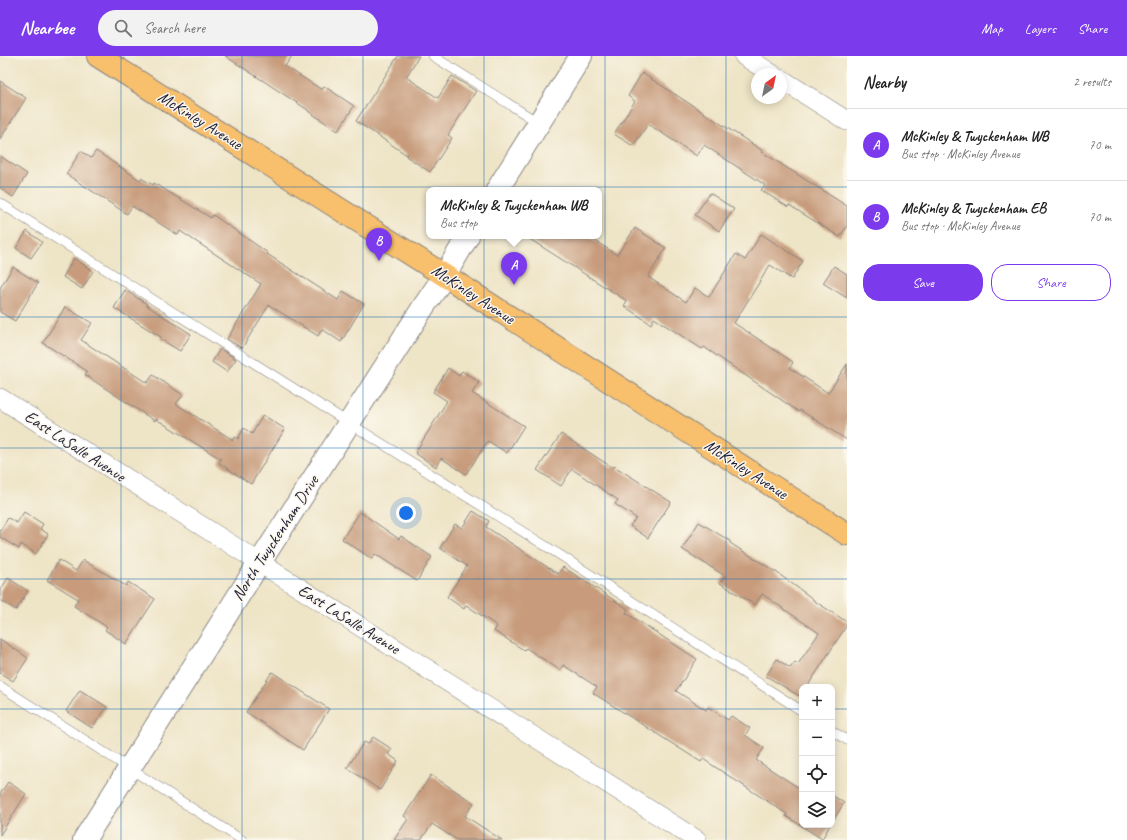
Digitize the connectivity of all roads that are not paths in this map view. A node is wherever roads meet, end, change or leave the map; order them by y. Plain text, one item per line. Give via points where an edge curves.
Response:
1 (98, 56) edge
2 (433, 56) edge
3 (581, 56) edge
4 (744, 56) edge
5 (763, 68) edge
6 (787, 83) edge
7 (847, 121) edge
8 (539, 123) junction
9 (499, 187) edge
10 (0, 203) edge
11 (466, 239) edge
12 (445, 275) junction
13 (0, 398) edge
14 (349, 423) junction
15 (847, 534) edge
16 (259, 563) junction
17 (0, 686) edge
18 (799, 709) edge
19 (835, 732) edge
20 (847, 740) edge
21 (129, 769) junction
22 (84, 840) edge
23 (242, 840) edge
24 (697, 840) edge

1 - 12 main road, McKinley Avenue
2 - 8 lane
3 - 8 street
4 - 5 street
6 - 7 street
8 - 9 street
10 - 14 lane
11 - 12 street, North Twyckenham Drive
12 - 14 street, North Twyckenham Drive
12 - 15 main road, McKinley Avenue
13 - 16 street, East LaSalle Avenue
14 - 16 street, North Twyckenham Drive
14 - 18 lane
16 - 21 street, North Twyckenham Drive
16 - 24 street, East LaSalle Avenue
17 - 21 lane
19 - 20 lane
21 - 22 street, North Twyckenham Drive
21 - 23 lane

